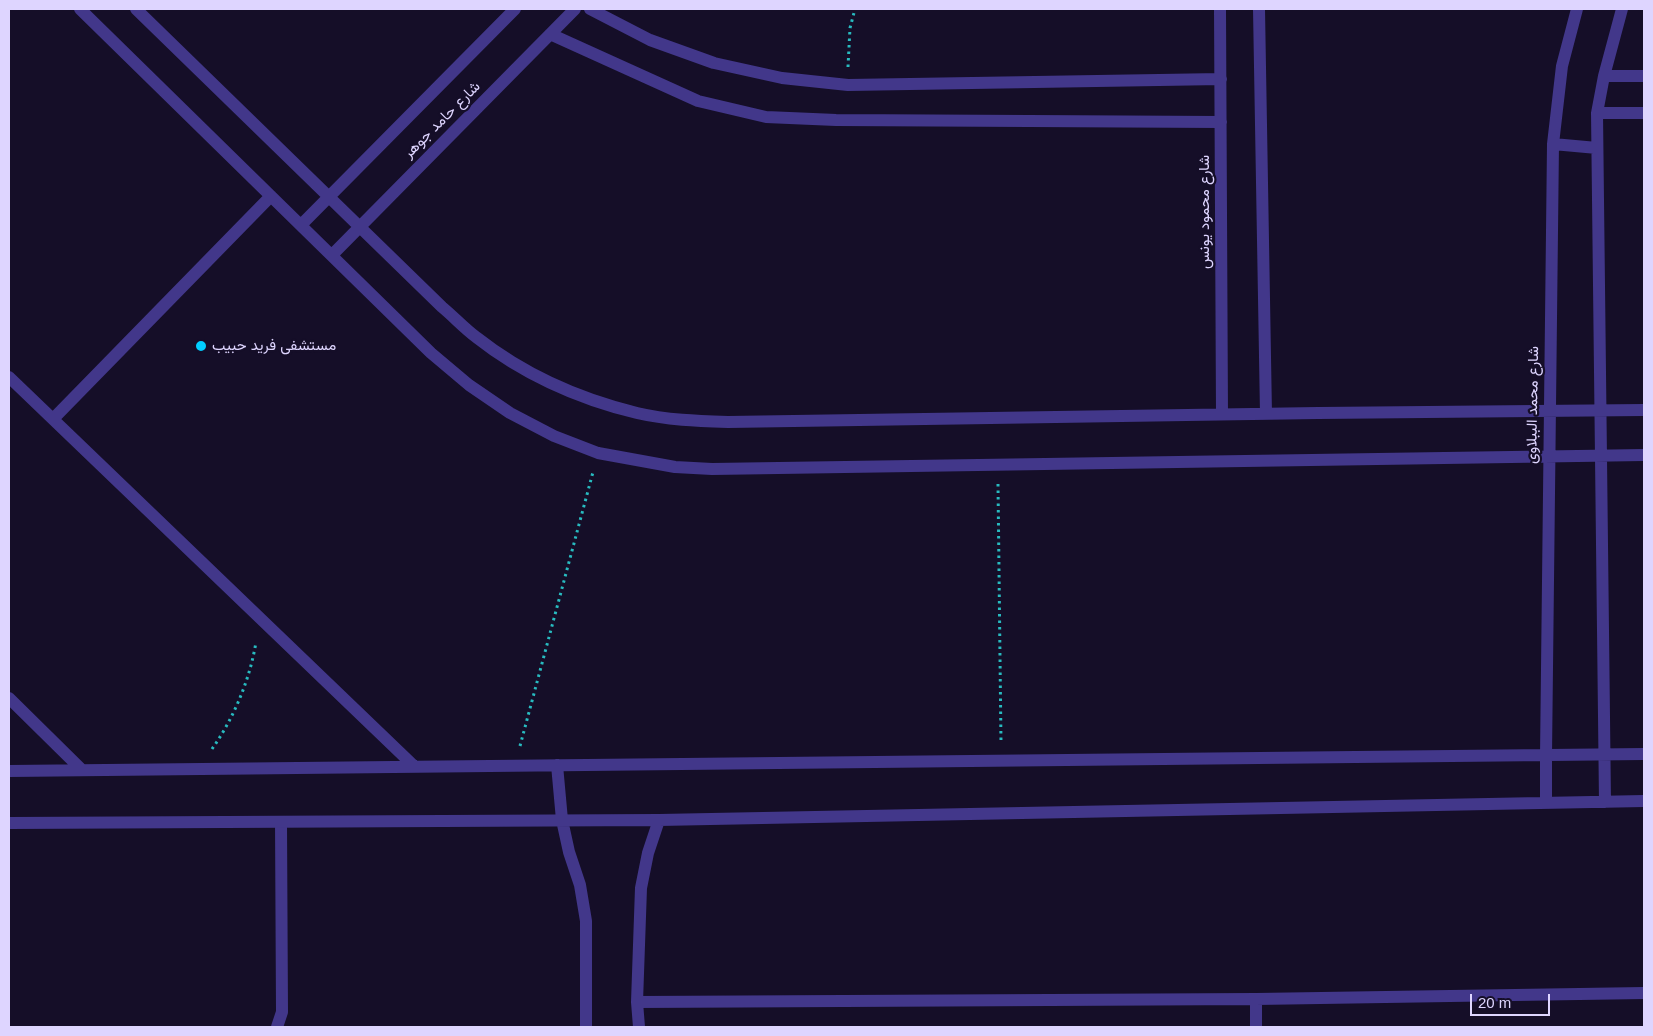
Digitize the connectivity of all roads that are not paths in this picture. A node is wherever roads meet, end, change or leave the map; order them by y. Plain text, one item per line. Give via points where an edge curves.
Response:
1 (80, 9) edge
2 (136, 9) edge
3 (515, 9) edge
4 (575, 9) edge
5 (590, 9) edge
6 (1220, 9) edge
7 (1259, 9) edge
8 (1577, 9) edge
9 (1622, 9) edge
10 (550, 34) junction
11 (1604, 76) junction
12 (1644, 76) edge
13 (1221, 79) junction
14 (1597, 113) junction
15 (1644, 113) edge
16 (1221, 122) junction
17 (1553, 144) junction
18 (1597, 148) junction
19 (271, 196) junction
20 (330, 196) junction
21 (301, 225) junction
22 (360, 226) junction
23 (332, 255) junction
24 (9, 377) edge
25 (1601, 410) junction
26 (1644, 410) edge
27 (1550, 411) junction
28 (1222, 414) junction
29 (1266, 414) junction
30 (53, 419) junction
31 (1644, 455) edge
32 (1601, 456) junction
33 (1549, 457) junction
34 (9, 698) edge
35 (1644, 754) edge
36 (1546, 755) junction
37 (1605, 755) junction
38 (556, 766) junction
39 (415, 767) junction
40 (9, 770) edge
41 (82, 770) junction
42 (1644, 801) edge
43 (1605, 802) junction
44 (1546, 803) junction
45 (562, 820) junction
46 (658, 820) junction
47 (281, 822) junction
48 (9, 823) edge
49 (1644, 993) edge
50 (1256, 999) junction
51 (637, 1002) junction
52 (277, 1027) edge
53 (586, 1027) edge
54 (639, 1027) edge
55 (1256, 1027) edge

1 - 19 street
2 - 20 street
3 - 20 street, شارع حامد جوهر
4 - 10 street, شارع حامد جوهر
5 - 13 street via 650,40 714,63 782,78 848,85
6 - 13 street, شارع محمود يونس
7 - 29 street
8 - 17 street, شارع محمد الببلاوى via 1562,66
9 - 11 street
10 - 16 street via 698,101 766,117
10 - 22 street, شارع حامد جوهر
11 - 12 street
11 - 14 street
13 - 16 street, شارع محمود يونس
14 - 15 street
14 - 18 street
16 - 28 street, شارع محمود يونس
17 - 18 street
17 - 27 street, شارع محمد الببلاوى
18 - 25 street
19 - 21 street
19 - 30 street
20 - 21 street, شارع حامد جوهر
20 - 22 street
21 - 23 street
22 - 23 street, شارع حامد جوهر
22 - 28 street via 476,337 513,363 553,384 638,414 728,422
23 - 33 street via 431,353 468,385 510,413 554,436 598,453 675,468
24 - 30 street
25 - 26 street
25 - 27 street
25 - 32 street
27 - 29 street
27 - 33 street, شارع محمد الببلاوى
28 - 29 street
30 - 39 street
31 - 32 street
32 - 33 street
32 - 37 street
33 - 36 street, شارع محمد الببلاوى
34 - 41 street
35 - 37 street
36 - 37 street
36 - 38 street
36 - 44 street, شارع محمد الببلاوى
37 - 43 street
38 - 39 street
38 - 45 street
39 - 41 street
40 - 41 street
42 - 43 street
43 - 44 street
44 - 46 street
45 - 46 street
45 - 47 street
45 - 53 street via 586,921
46 - 51 street via 641,888
47 - 48 street
47 - 52 street via 282,1012
49 - 50 street
50 - 51 street
50 - 55 street
51 - 54 street

